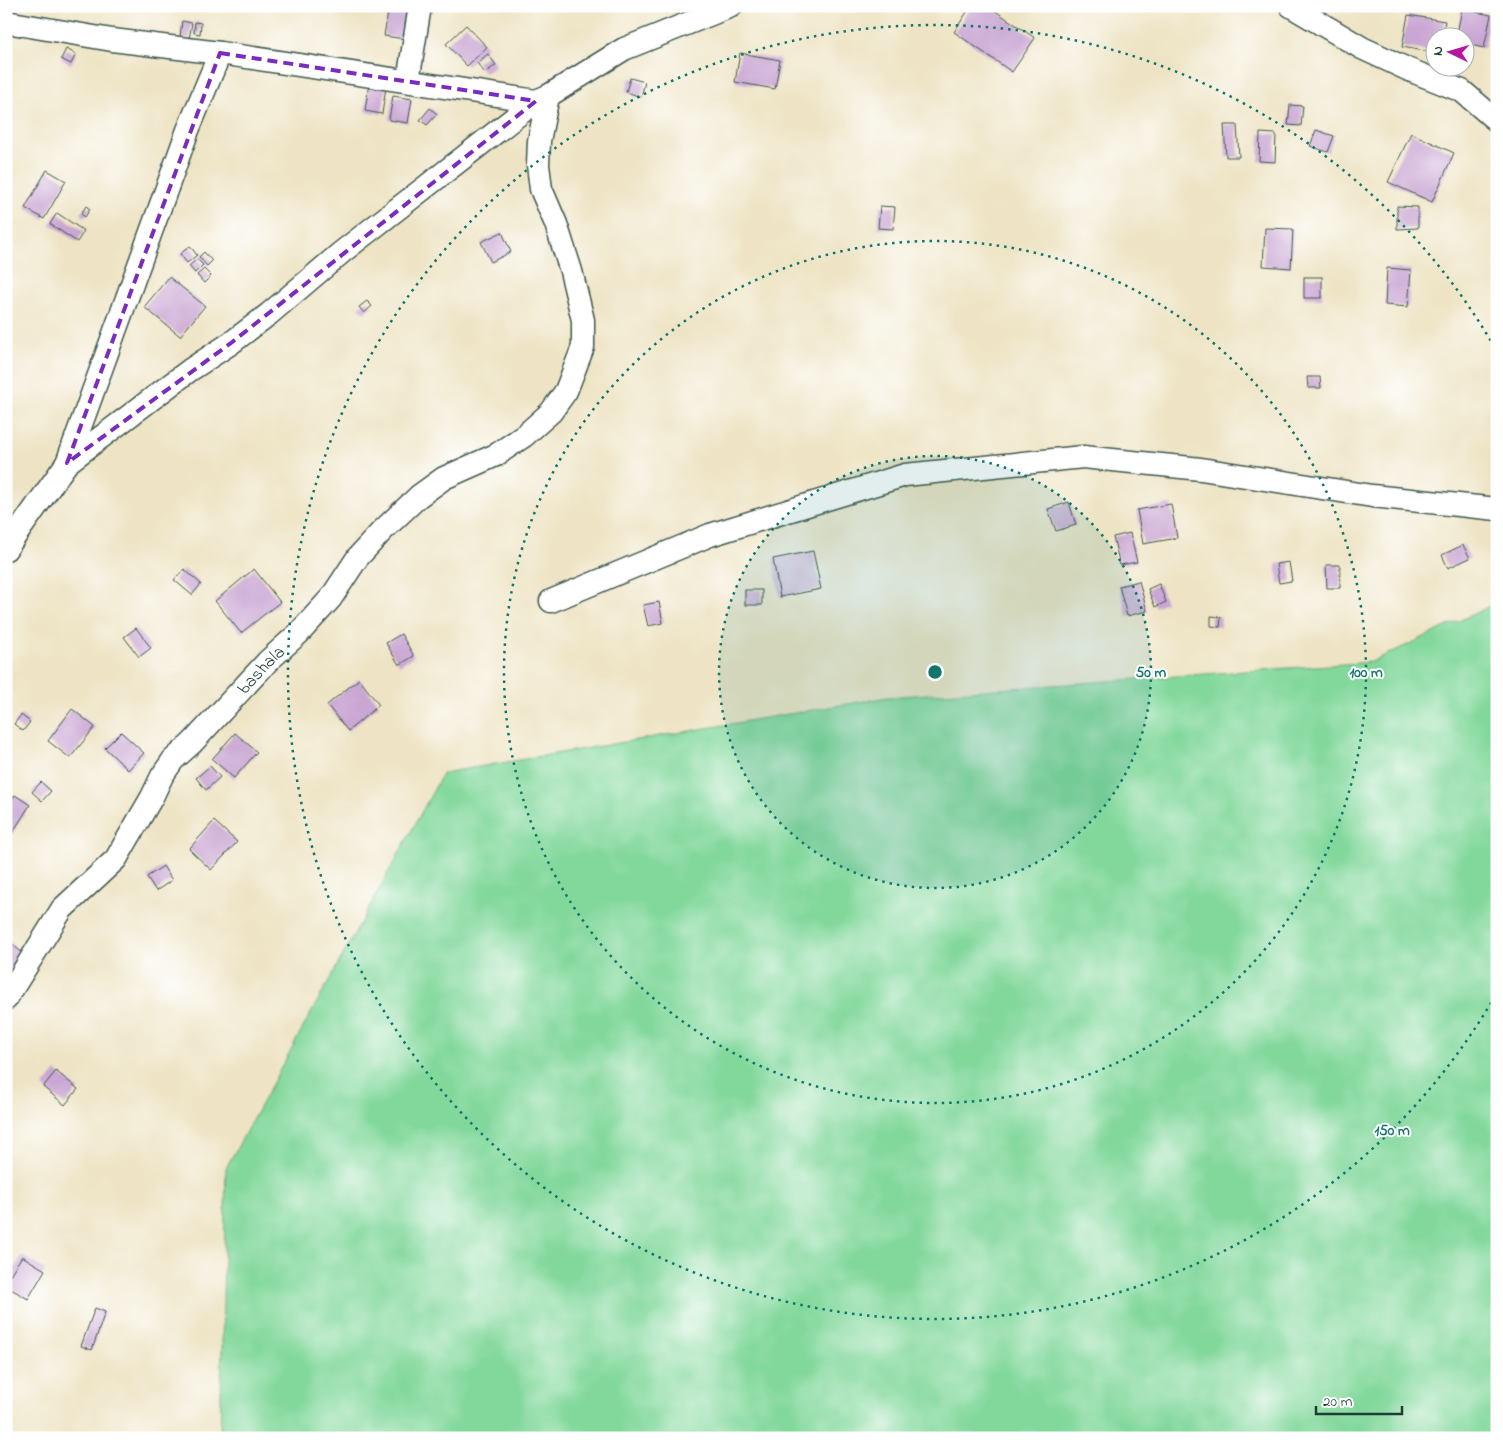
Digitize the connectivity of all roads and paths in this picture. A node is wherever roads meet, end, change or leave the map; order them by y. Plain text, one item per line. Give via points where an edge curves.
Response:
1 (420, 6) edge
2 (731, 6) edge
3 (1291, 6) edge
4 (6, 22) edge
5 (220, 53) junction
6 (408, 81) junction
7 (542, 99) junction
8 (1497, 120) edge
9 (66, 463) junction
10 (1497, 509) edge
11 (6, 549) edge
12 (551, 601) dead end
13 (6, 999) edge

1 - 6 street
2 - 7 street via 624,49
3 - 8 street via 1362,48 1462,92
4 - 5 street via 112,40
5 - 6 street
5 - 9 street via 188,130
6 - 7 street
7 - 9 street via 342,252 269,314
7 - 13 street, bashala via 538,165 541,189 556,224 584,320 583,346 566,391 550,412 524,436 496,455 444,478 419,496 358,557 331,598 312,619 173,760 116,859 62,909
9 - 11 street
10 - 12 street via 1372,496 1201,469 1083,457 905,475 710,535

